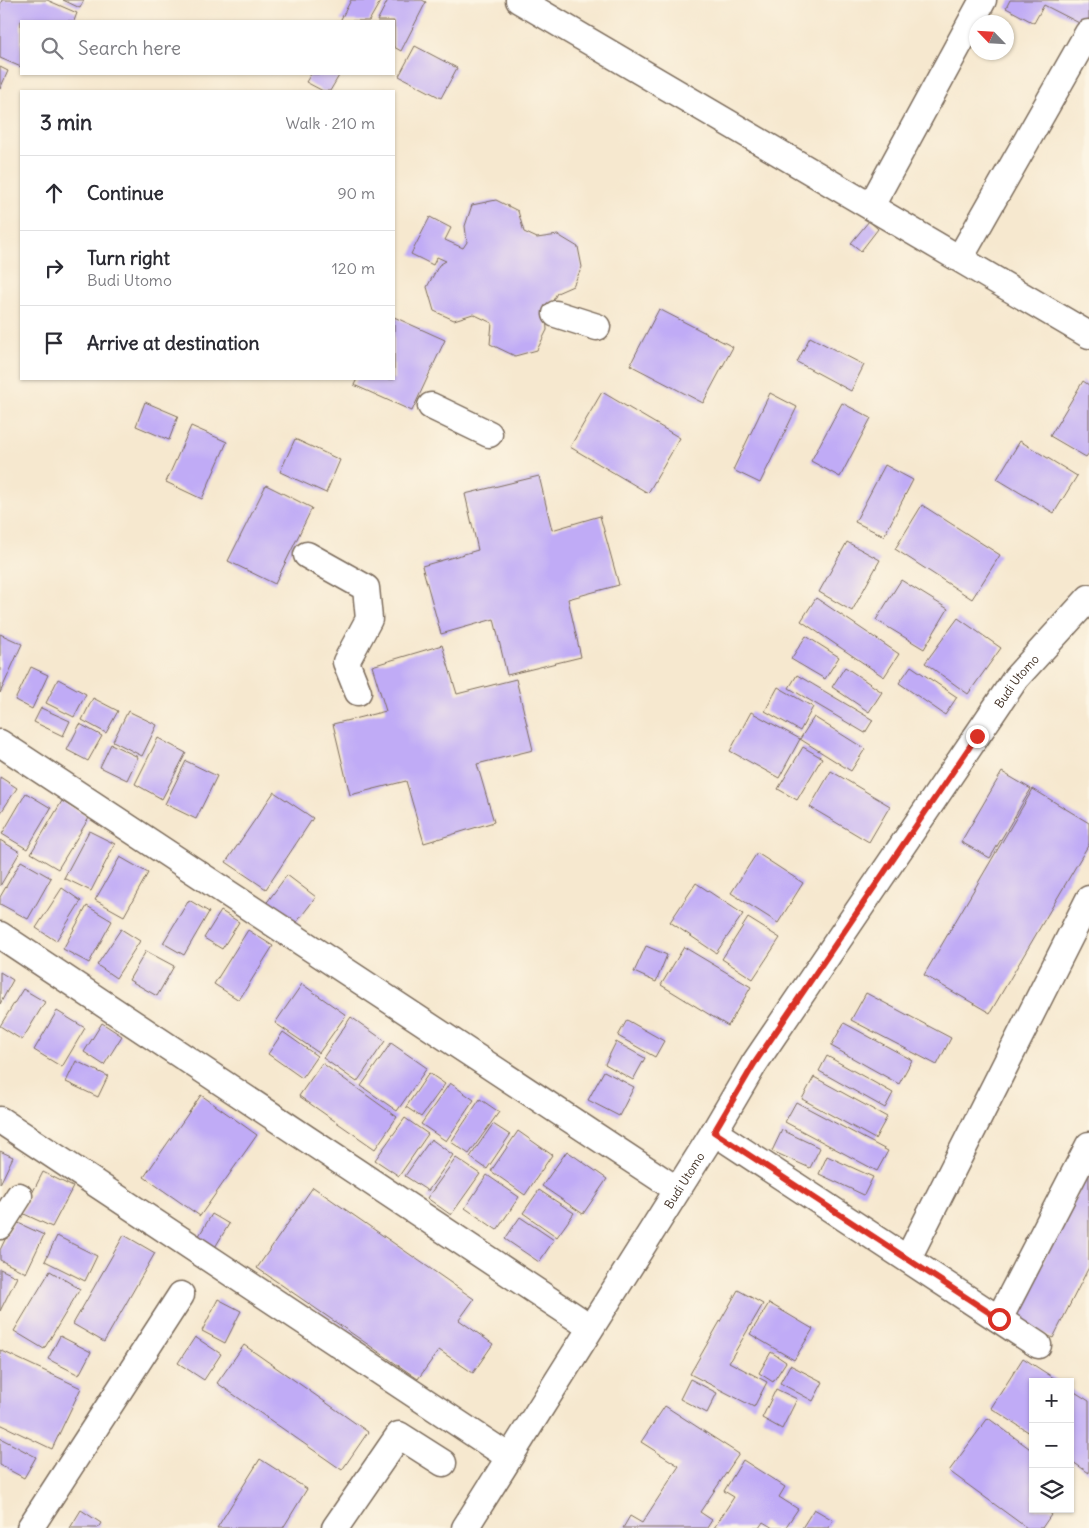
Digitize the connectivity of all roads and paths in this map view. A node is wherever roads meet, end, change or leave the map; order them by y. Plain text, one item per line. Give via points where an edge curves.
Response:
1 (519, 0) edge
2 (983, 0) edge
3 (1088, 33) dead end
4 (871, 206) junction
5 (960, 258) junction
6 (556, 314) dead end
7 (597, 327) dead end
8 (1089, 334) edge
9 (431, 406) dead end
10 (489, 434) dead end
11 (307, 555) dead end
12 (1089, 598) edge
13 (358, 692) dead end
14 (0, 743) edge
15 (1089, 899) edge
16 (0, 935) edge
17 (0, 1120) edge
18 (714, 1132) junction
19 (1089, 1145) edge
20 (676, 1189) junction
21 (19, 1196) dead end
22 (0, 1226) edge
23 (908, 1258) junction
24 (181, 1295) dead end
25 (999, 1319) junction
26 (590, 1327) junction
27 (1038, 1345) dead end
28 (509, 1457) junction
29 (443, 1463) dead end
30 (30, 1528) edge
31 (335, 1528) edge
32 (465, 1528) edge

1 - 4 street
2 - 4 street
3 - 5 street
4 - 5 street
5 - 8 street
6 - 7 street
9 - 10 street
11 - 13 street via 366,588 369,619 346,662
12 - 18 street, Budi Utomo via 1016,678 754,1064
14 - 20 street
15 - 23 street
16 - 26 street
17 - 28 street
18 - 20 street, Budi Utomo
18 - 23 street
19 - 25 street
20 - 26 street, Budi Utomo
21 - 22 street
23 - 25 street
24 - 30 street
25 - 27 street
26 - 28 street, Budi Utomo
28 - 32 street, Budi Utomo
29 - 31 street via 399,1435

